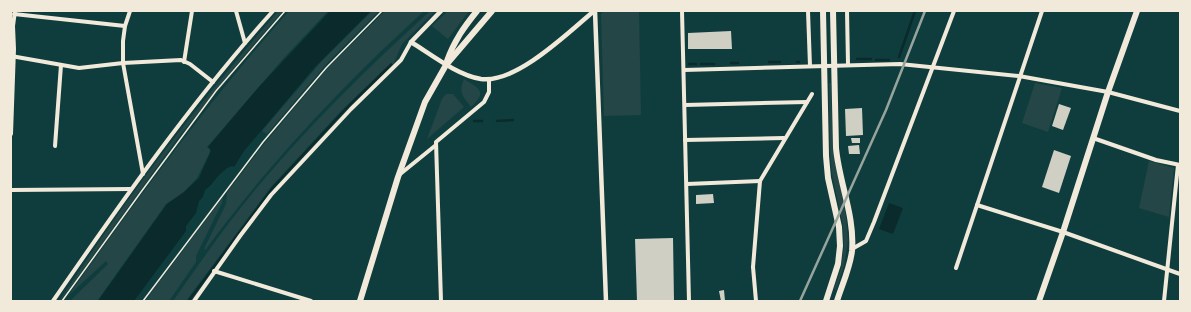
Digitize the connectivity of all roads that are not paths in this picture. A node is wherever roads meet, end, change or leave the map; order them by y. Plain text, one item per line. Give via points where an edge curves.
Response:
1 (130, 11) edge
2 (192, 11) edge
3 (236, 11) edge
4 (273, 11) edge
5 (441, 11) edge
6 (477, 11) edge
7 (492, 11) edge
8 (594, 11) edge
9 (682, 11) edge
10 (808, 11) edge
11 (823, 11) edge
12 (832, 11) edge
13 (847, 11) edge
14 (954, 11) edge
15 (1042, 11) edge
16 (1137, 11) edge
17 (15, 13) edge
18 (125, 26) junction
19 (411, 42) junction
20 (245, 43) junction
21 (12, 56) edge
22 (184, 62) junction
23 (123, 63) junction
24 (848, 64) junction
25 (61, 65) junction
26 (446, 65) junction
27 (824, 65) junction
28 (834, 65) junction
29 (810, 66) junction
30 (933, 66) junction
31 (684, 70) junction
32 (1019, 76) junction
33 (489, 79) junction
34 (214, 82) junction
35 (1108, 92) junction
36 (812, 94) dead end
37 (807, 102) junction
38 (684, 105) junction
39 (1180, 112) edge
40 (11, 134) edge
41 (784, 138) junction
42 (1093, 138) junction
43 (685, 140) junction
44 (436, 145) junction
45 (54, 146) dead end
46 (1179, 165) edge
47 (143, 174) junction
48 (398, 177) junction
49 (760, 180) junction
50 (687, 184) junction
51 (11, 190) edge
52 (131, 190) junction
53 (977, 205) junction
54 (1063, 232) junction
55 (852, 249) junction
56 (956, 268) dead end
57 (1167, 269) junction
58 (214, 271) junction
59 (1180, 274) edge
60 (53, 301) edge
61 (194, 301) edge
62 (311, 301) edge
63 (360, 301) edge
64 (441, 301) edge
65 (606, 301) edge
66 (689, 301) edge
67 (756, 301) edge
68 (826, 301) edge
69 (837, 301) edge
70 (1039, 301) edge
71 (1164, 301) edge

1 - 18 street
2 - 22 street
3 - 20 street
4 - 20 street
5 - 19 street
6 - 26 main road via 453,44
7 - 26 main road
8 - 33 street via 529,62 506,75
8 - 65 street
9 - 31 street
10 - 29 street
11 - 27 main road
12 - 28 main road
13 - 24 street
14 - 30 street
15 - 32 street
16 - 35 main road
17 - 18 street
17 - 21 street
18 - 23 street
19 - 26 street
19 - 58 street via 401,60 271,195
20 - 34 street
21 - 25 street
21 - 40 street
22 - 23 street via 181,60
22 - 34 street
23 - 25 street via 79,68
23 - 47 street
24 - 28 street
24 - 30 street
25 - 45 street
26 - 33 street via 474,77
26 - 48 main road via 425,102
27 - 28 street
27 - 29 street
27 - 68 main road via 827,170 839,227 840,246 838,264
28 - 55 main road via 836,148 850,216
29 - 31 street
30 - 32 street
30 - 55 street via 874,222 866,240
31 - 38 street
32 - 35 street
32 - 53 street
33 - 44 street via 489,92 484,102 436,142
34 - 47 street
35 - 39 street
35 - 42 main road
36 - 37 street
37 - 38 street
37 - 41 street
38 - 43 street
41 - 43 street
41 - 49 street
42 - 46 street via 1156,160
42 - 54 main road
43 - 50 street
44 - 48 street
44 - 64 street
46 - 57 street
47 - 52 street
48 - 63 main road
49 - 50 street
49 - 67 street via 753,267
50 - 66 street
51 - 52 street
52 - 60 street
53 - 54 street
53 - 56 street
54 - 57 street
54 - 70 main road
55 - 69 main road
57 - 59 street
57 - 71 street
58 - 61 street
58 - 62 street

